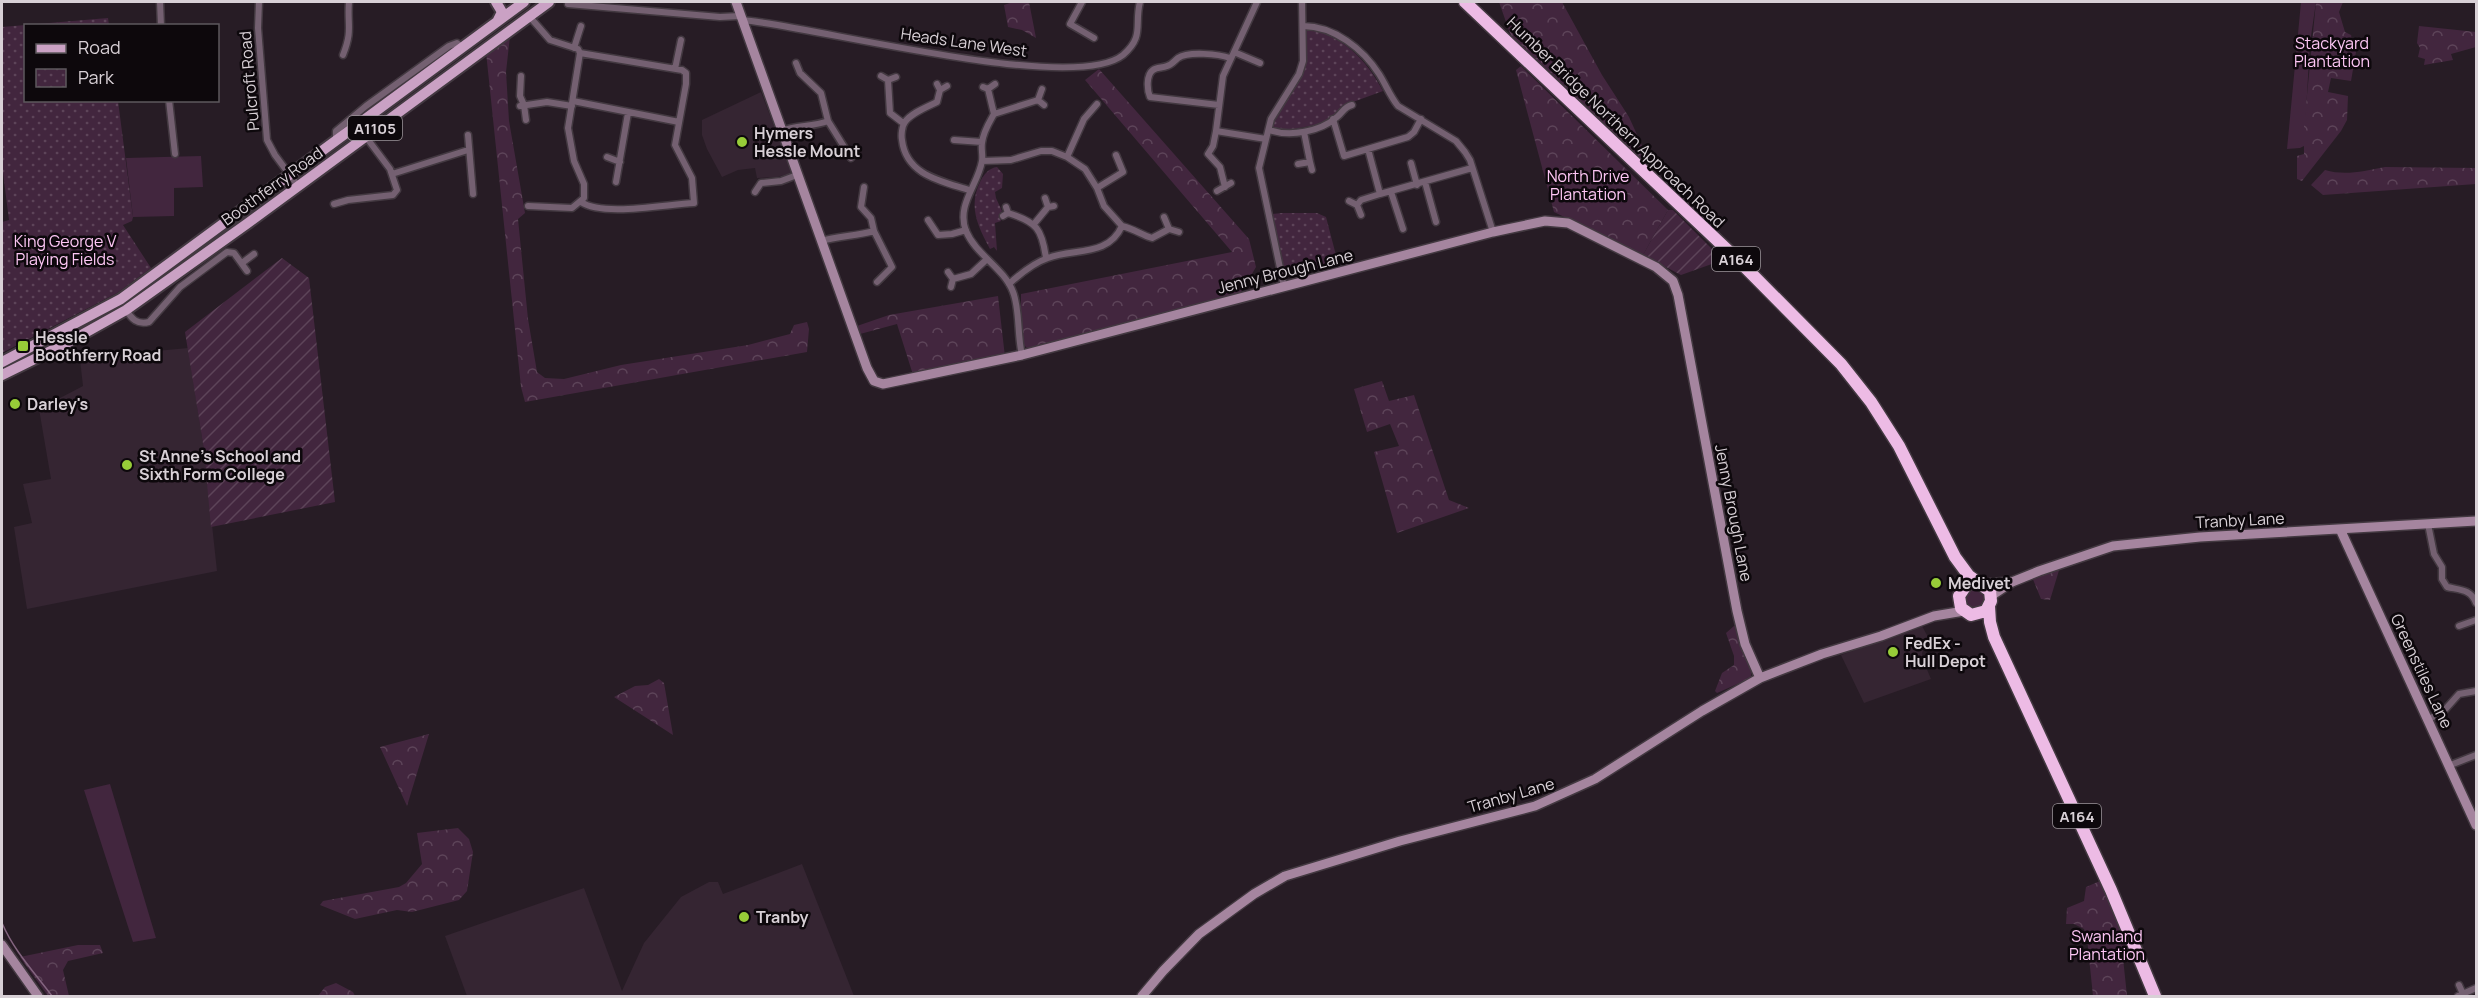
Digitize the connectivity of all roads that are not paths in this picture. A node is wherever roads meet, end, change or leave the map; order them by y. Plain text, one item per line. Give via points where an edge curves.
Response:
1 (160, 2) edge
2 (259, 2) edge
3 (349, 2) edge
4 (496, 2) edge
5 (524, 2) edge
6 (549, 2) edge
7 (736, 2) edge
8 (1082, 2) edge
9 (1140, 2) edge
10 (1257, 2) edge
11 (1302, 2) edge
12 (1465, 2) edge
13 (568, 3) dead end
14 (529, 15) junction
15 (741, 18) junction
16 (496, 22) junction
17 (161, 24) edge
18 (581, 26) dead end
19 (1303, 26) junction
20 (1094, 38) dead end
21 (681, 40) dead end
22 (463, 48) junction
23 (574, 48) junction
24 (580, 53) junction
25 (344, 55) dead end
26 (1232, 55) junction
27 (796, 63) dead end
28 (1260, 63) dead end
29 (675, 69) junction
30 (521, 76) dead end
31 (881, 76) dead end
32 (896, 77) dead end
33 (888, 80) junction
34 (995, 84) dead end
35 (947, 86) dead end
36 (1042, 89) dead end
37 (170, 102) edge
38 (573, 103) junction
39 (1097, 104) dead end
40 (522, 105) junction
41 (1219, 105) junction
42 (1352, 105) dead end
43 (628, 113) junction
44 (994, 114) junction
45 (1333, 119) junction
46 (1421, 119) junction
47 (526, 120) dead end
48 (828, 121) junction
49 (678, 122) junction
50 (903, 123) junction
51 (357, 125) junction
52 (781, 130) junction
53 (1269, 130) junction
54 (1216, 131) junction
55 (1304, 132) junction
56 (468, 135) dead end
57 (365, 136) junction
58 (1266, 139) junction
59 (336, 140) junction
60 (954, 140) dead end
61 (982, 142) junction
62 (1203, 148) dead end
63 (1368, 149) junction
64 (468, 150) junction
65 (175, 154) dead end
66 (1208, 154) junction
67 (1116, 155) dead end
68 (607, 157) dead end
69 (1067, 157) junction
70 (851, 158) dead end
71 (982, 161) junction
72 (620, 162) junction
73 (1411, 163) dead end
74 (1298, 165) dead end
75 (1472, 168) junction
76 (392, 174) junction
77 (289, 175) junction
78 (797, 175) junction
79 (616, 182) dead end
80 (1425, 182) junction
81 (1417, 185) junction
82 (298, 186) junction
83 (864, 187) dead end
84 (1097, 188) junction
85 (969, 190) junction
86 (1217, 191) dead end
87 (755, 192) dead end
88 (1391, 192) junction
89 (473, 194) dead end
90 (1380, 194) junction
91 (1045, 198) dead end
92 (1349, 201) dead end
93 (581, 202) junction
94 (334, 204) dead end
95 (1357, 205) junction
96 (528, 206) dead end
97 (1006, 212) dead end
98 (1361, 215) dead end
99 (1164, 217) dead end
100 (928, 220) dead end
101 (1436, 222) dead end
102 (1034, 224) junction
103 (1122, 226) junction
104 (1169, 229) junction
105 (1403, 229) dead end
106 (966, 230) junction
107 (874, 231) junction
108 (1179, 232) dead end
109 (1493, 232) junction
110 (821, 241) junction
111 (254, 254) dead end
112 (1046, 258) junction
113 (986, 260) junction
114 (242, 263) junction
115 (247, 271) dead end
116 (948, 272) dead end
117 (953, 279) junction
118 (877, 282) dead end
119 (1009, 284) junction
120 (1284, 286) junction
121 (951, 287) dead end
122 (126, 310) junction
123 (1022, 355) junction
124 (2, 362) edge
125 (2, 375) edge
126 (2476, 521) edge
127 (2428, 524) junction
128 (2340, 529) junction
129 (1955, 557) junction
130 (2012, 582) junction
131 (1980, 584) junction
132 (1990, 601) junction
133 (2476, 603) edge
134 (1964, 604) junction
135 (2476, 620) edge
136 (2459, 627) dead end
137 (1994, 637) junction
138 (1760, 678) junction
139 (2476, 691) edge
140 (2428, 719) junction
141 (2476, 755) edge
142 (2448, 766) junction
143 (2476, 825) edge
144 (2, 945) edge
145 (2460, 985) dead end
146 (2476, 988) edge
147 (2461, 995) edge
148 (38, 996) edge
149 (1142, 996) edge
150 (2155, 996) edge

1 - 17 street
2 - 77 street, Pulcroft Road via 267,140
3 - 25 street via 351,28
4 - 16 main road via 502,12
5 - 16 main road, Boothferry Road / A1105
6 - 14 main road, Boothferry Road / A1105
7 - 15 street, Jenny Brough Lane
8 - 20 street via 1070,24
9 - 15 street, Heads Lane West via 1137,40 1122,55 1110,62 1069,68 964,59
10 - 26 street
11 - 19 street
12 - 129 highway, Humber Bridge Northern Approach Road / A164 via 1737,259 1841,364 1899,446
13 - 15 street, Heads Lane West
14 - 23 street via 550,40
14 - 57 main road, Boothferry Road / A1105
15 - 52 street, Jenny Brough Lane
16 - 22 main road, Boothferry Road / A1105
18 - 23 street
19 - 46 street via 1318,26 1347,41 1368,60 1398,106
19 - 53 street via 1299,74 1271,119
21 - 29 street
22 - 51 main road, Boothferry Road / A1105
22 - 59 street, Boothferry Road via 457,43 449,46 366,106 336,131
23 - 24 street
24 - 29 street
24 - 38 street
26 - 28 street
26 - 41 street via 1223,76
26 - 41 street via 1186,55 1150,75 1150,97
27 - 48 street via 822,93
29 - 49 street via 682,70 687,77
30 - 40 street
31 - 33 street
32 - 33 street
33 - 50 street via 890,113
34 - 44 street via 986,88
35 - 50 street via 938,87 936,102
36 - 44 street via 1041,102
37 - 65 street
38 - 40 street
38 - 43 street
38 - 93 street via 568,128 574,161 584,184
39 - 69 street via 1092,117 1084,119
40 - 47 street
41 - 54 street
42 - 45 street
43 - 49 street
43 - 72 street
44 - 61 street
45 - 55 street
45 - 63 street via 1344,156
46 - 63 street via 1407,137
46 - 75 street via 1456,141
48 - 52 street
48 - 70 street via 838,141 850,148
49 - 93 street via 675,145 692,178 694,203 591,208
50 - 85 street via 904,155 916,169
51 - 57 street
51 - 59 main road, Boothferry Road / A1105
52 - 78 street, Jenny Brough Lane
53 - 55 street
53 - 58 street
54 - 58 street
54 - 66 street via 1214,146
55 - 74 street via 1311,166
56 - 64 street
57 - 76 street
57 - 82 main road, Boothferry Road / A1105
58 - 120 street via 1258,168
59 - 77 main road, Boothferry Road / A1105
60 - 61 street
61 - 71 street
62 - 66 street
63 - 90 street
64 - 76 street
64 - 89 street
66 - 86 street via 1220,167 1228,185
67 - 84 street via 1125,173
68 - 72 street
69 - 71 street via 1041,151 1011,160
69 - 84 street via 1085,169
71 - 85 street
72 - 79 street
73 - 81 street
75 - 80 street
75 - 109 street
76 - 94 street via 397,189 394,194
77 - 82 street, Pulcroft Road
77 - 124 main road, Boothferry Road / A1105 via 121,299
78 - 87 street via 760,183
78 - 110 street, Jenny Brough Lane
80 - 81 street
80 - 101 street
81 - 88 street
82 - 122 main road, Boothferry Road / A1105
83 - 107 street via 861,207 871,218
84 - 103 street via 1104,206
85 - 106 street
88 - 90 street
88 - 105 street
90 - 95 street
91 - 102 street via 1051,207
92 - 95 street
93 - 96 street via 572,208
95 - 98 street
97 - 102 street
99 - 104 street
100 - 106 street via 937,238
102 - 112 street via 1042,235
103 - 104 street via 1152,238
103 - 112 street via 1110,244 1097,250
104 - 108 street
106 - 113 street
107 - 110 street
107 - 118 street via 892,267 892,274
109 - 120 street, Jenny Brough Lane
109 - 138 street, Jenny Brough Lane via 1545,221 1568,223 1656,267 1673,281 1742,633
110 - 123 street, Jenny Brough Lane via 874,381 892,383
111 - 114 street
112 - 119 street
113 - 117 street via 971,274
113 - 119 street
114 - 115 street
114 - 122 street via 234,253 227,252 180,287 149,322 134,321
116 - 117 street
117 - 121 street
119 - 123 street via 1016,301
120 - 123 street, Jenny Brough Lane
122 - 125 main road, Boothferry Road / A1105
126 - 127 street, Tranby Lane
127 - 128 street, Tranby Lane
127 - 133 street via 2442,579 2447,587 2473,595
128 - 130 street, Tranby Lane via 2113,546
128 - 140 street, Greenstiles Lane
129 - 131 highway, Humber Bridge Northern Approach Road / A164
129 - 134 highway, A164
130 - 131 street, Tranby Lane
130 - 132 street, Tranby Lane
131 - 132 highway, A164
131 - 134 highway via 1967,584
132 - 134 highway via 1982,614
132 - 137 highway, A164
134 - 137 highway, A164
134 - 138 street, Tranby Lane
135 - 136 street
137 - 150 highway, A164 via 2111,890
138 - 149 street, Tranby Lane via 1568,794 1309,868 1269,884 1199,934
139 - 140 street via 2459,694 2442,713
140 - 142 street, Greenstiles Lane
141 - 142 street
142 - 143 street, Greenstiles Lane
144 - 148 street
145 - 147 street
146 - 147 street

